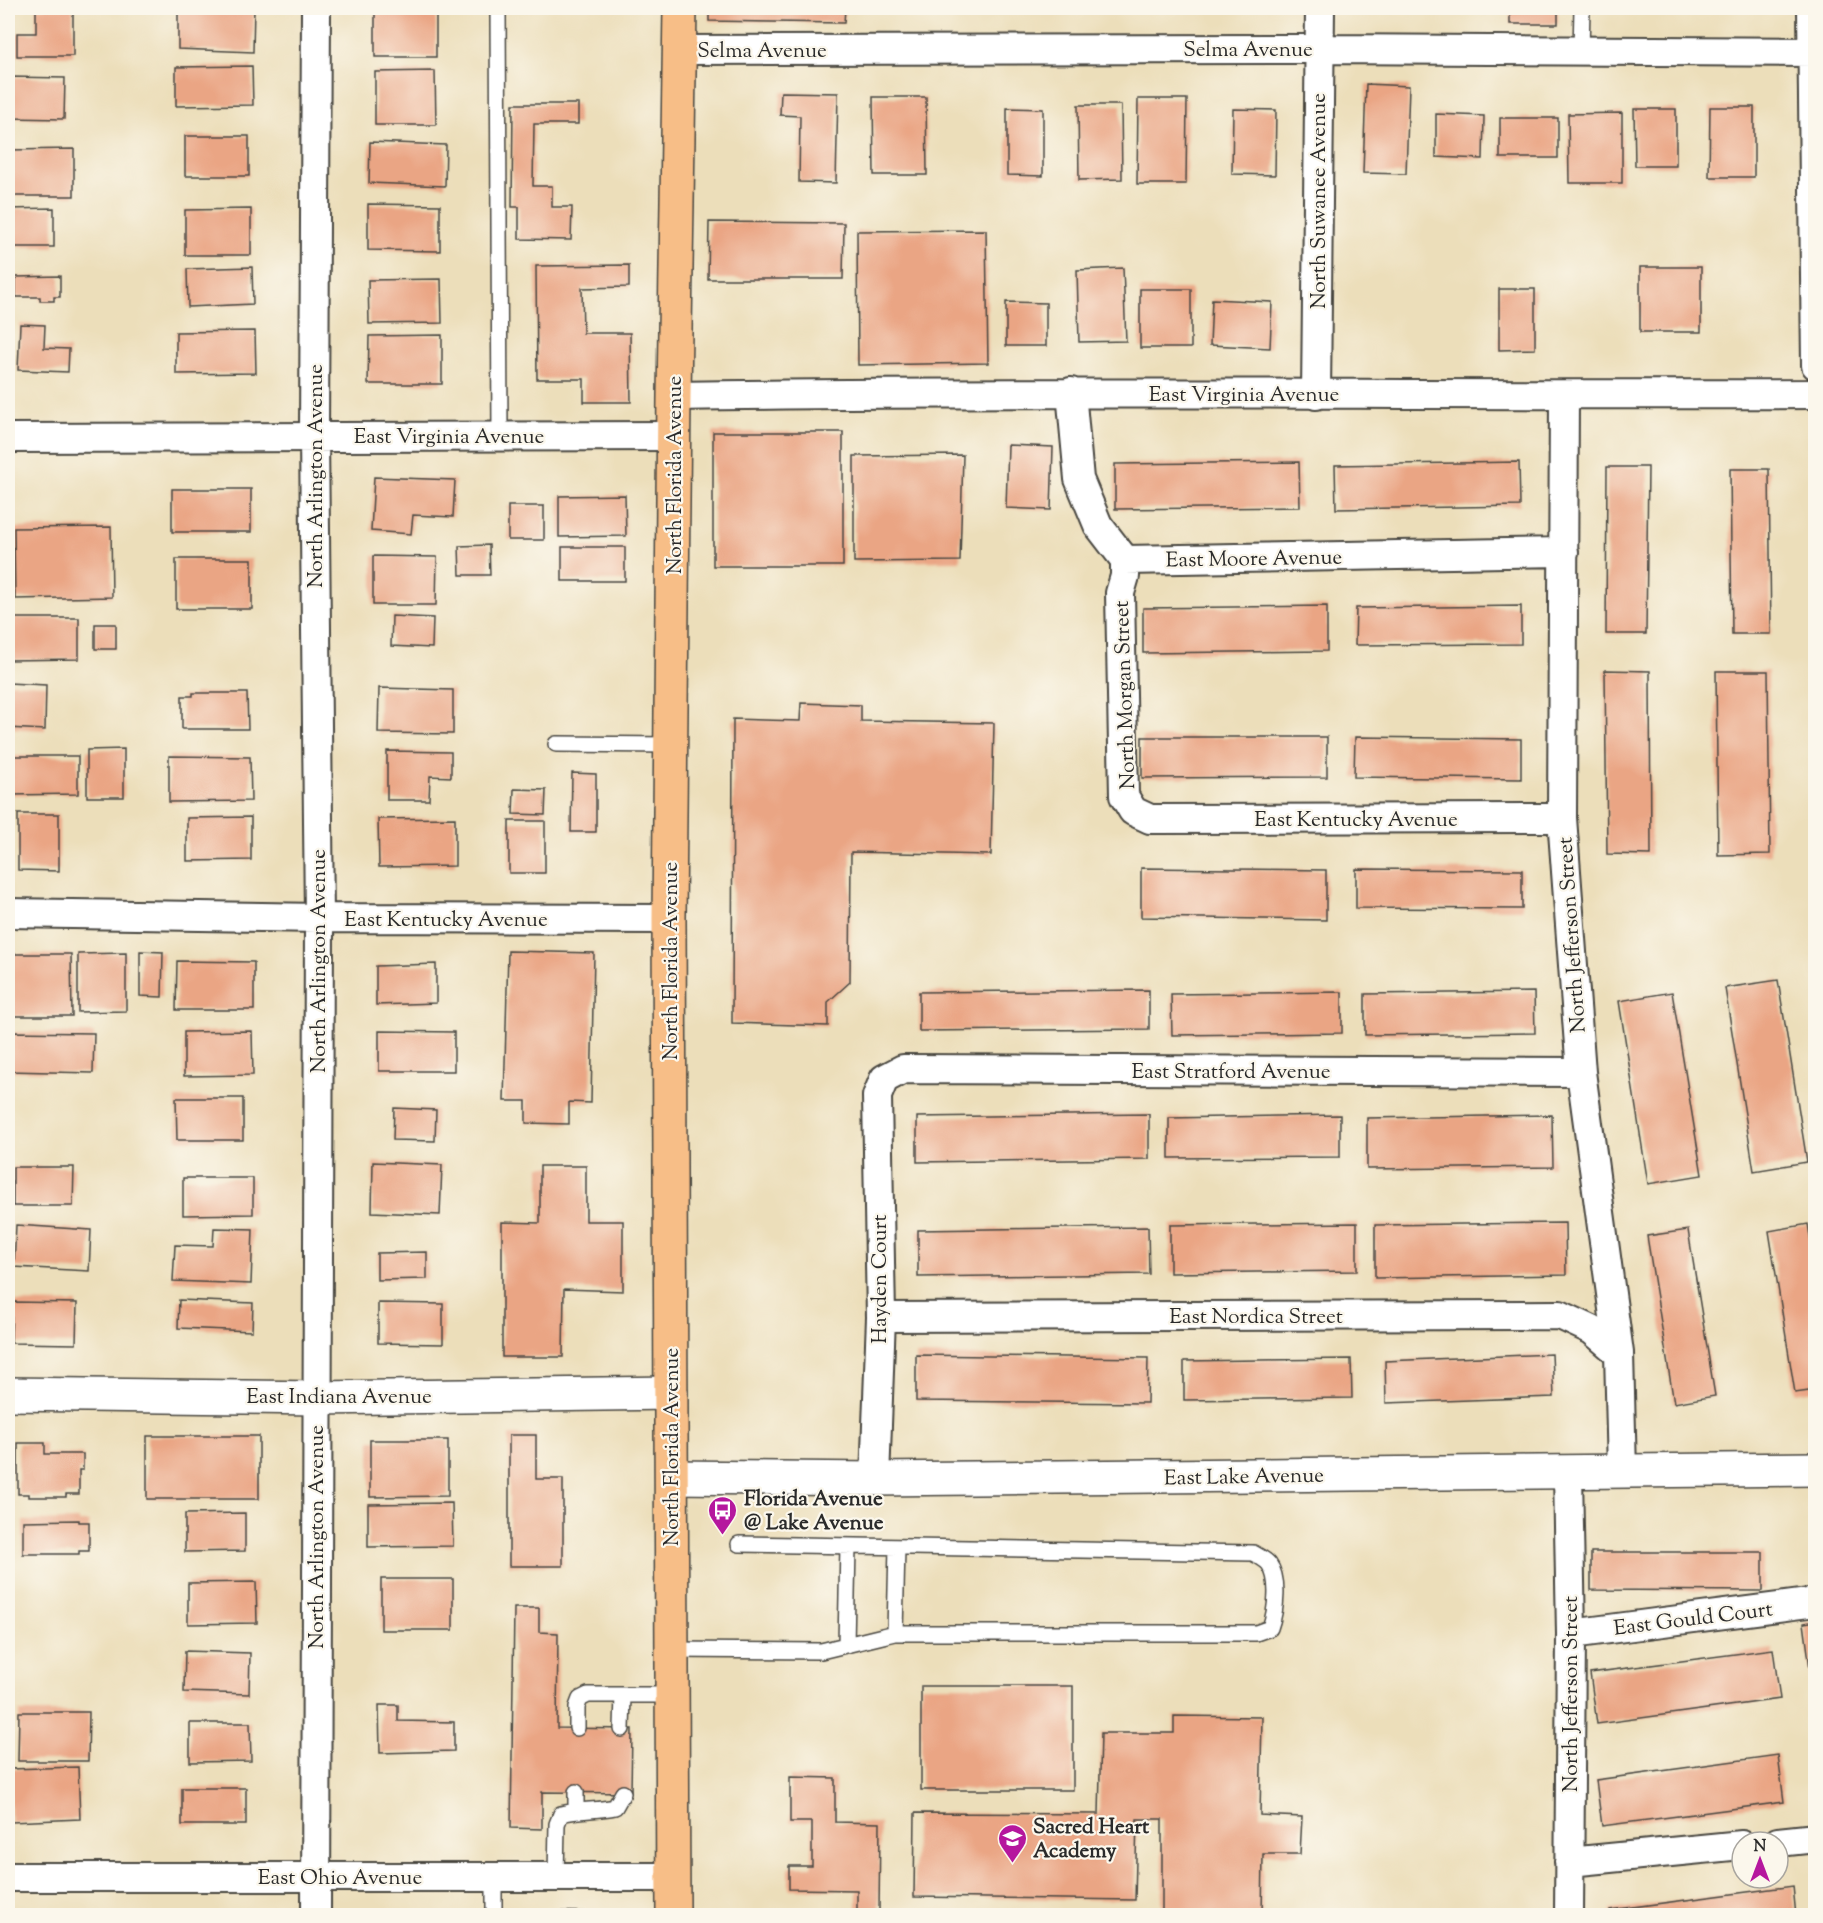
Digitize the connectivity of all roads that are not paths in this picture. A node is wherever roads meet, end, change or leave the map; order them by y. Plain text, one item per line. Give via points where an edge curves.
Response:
1 (316, 8) edge
2 (498, 8) edge
3 (680, 8) edge
4 (1320, 8) edge
5 (1581, 8) edge
6 (1812, 8) edge
7 (1319, 49) junction
8 (680, 50) junction
9 (1581, 51) junction
10 (1814, 52) edge
11 (1815, 365) edge
12 (1071, 392) junction
13 (1815, 394) edge
14 (1316, 395) junction
15 (1564, 395) junction
16 (674, 396) junction
17 (314, 436) junction
18 (500, 436) junction
19 (674, 436) junction
20 (8, 438) edge
21 (1564, 552) junction
22 (1125, 560) junction
23 (556, 744) dead end
24 (671, 745) junction
25 (1562, 818) junction
26 (1150, 819) joint
27 (8, 914) edge
28 (319, 918) junction
29 (669, 919) junction
30 (1581, 1072) junction
31 (884, 1079) joint
32 (880, 1317) junction
33 (1619, 1353) junction
34 (671, 1393) junction
35 (8, 1394) edge
36 (316, 1398) junction
37 (1815, 1469) edge
38 (1623, 1472) junction
39 (1568, 1473) junction
40 (672, 1477) junction
41 (875, 1479) junction
42 (739, 1544) dead end
43 (848, 1546) junction
44 (897, 1547) junction
45 (1815, 1602) edge
46 (895, 1633) junction
47 (1571, 1634) junction
48 (846, 1645) junction
49 (672, 1650) junction
50 (623, 1695) junction
51 (672, 1695) junction
52 (577, 1728) dead end
53 (622, 1728) dead end
54 (576, 1792) dead end
55 (623, 1793) dead end
56 (576, 1809) junction
57 (1815, 1838) edge
58 (1790, 1841) edge
59 (1730, 1846) edge
60 (1569, 1862) junction
61 (8, 1877) edge
62 (316, 1877) junction
63 (494, 1877) junction
64 (556, 1877) junction
65 (673, 1877) junction
66 (316, 1916) edge
67 (494, 1916) edge
68 (673, 1916) edge
69 (1569, 1916) edge

1 - 17 street, North Arlington Avenue
2 - 18 lane
3 - 8 main road, North Florida Avenue
4 - 7 street, North Suwanee Avenue
5 - 9 lane
6 - 10 street
7 - 8 street, Selma Avenue
7 - 9 street, Selma Avenue
7 - 14 street, North Suwanee Avenue
8 - 16 main road, North Florida Avenue
9 - 10 street, Selma Avenue
10 - 11 street
12 - 14 street, East Virginia Avenue
12 - 16 street, East Virginia Avenue
12 - 22 street via 1079,479 1098,525
13 - 15 street, East Virginia Avenue
14 - 15 street, East Virginia Avenue
15 - 21 street, North Jefferson Street
16 - 19 main road, North Florida Avenue
17 - 18 street, East Virginia Avenue
17 - 20 street, East Virginia Avenue
17 - 28 street, North Arlington Avenue
18 - 19 street, East Virginia Avenue
19 - 24 main road, North Florida Avenue
21 - 22 street, East Moore Avenue
21 - 25 street, North Jefferson Street
22 - 26 street, North Morgan Street via 1120,593 1124,796 1133,811
23 - 24 lane
24 - 29 main road, North Florida Avenue
25 - 26 street, East Kentucky Avenue
25 - 30 street, North Jefferson Street
27 - 28 street, East Kentucky Avenue
28 - 29 street, East Kentucky Avenue
28 - 36 street, North Arlington Avenue
29 - 34 main road, North Florida Avenue
30 - 31 street, East Stratford Avenue via 903,1070
30 - 33 street, North Jefferson Street
31 - 32 street, Hayden Court via 877,1096
32 - 33 street, East Nordica Street via 1560,1315 1592,1330
32 - 41 street, Hayden Court
33 - 38 street, North Jefferson Street
34 - 36 street, East Indiana Avenue
34 - 40 main road, North Florida Avenue
35 - 36 street, East Indiana Avenue
36 - 62 street, North Arlington Avenue
37 - 38 street, East Lake Avenue
38 - 39 street, East Lake Avenue
39 - 41 street, East Lake Avenue
39 - 47 street, North Jefferson Street
40 - 41 street, East Lake Avenue
40 - 49 main road, North Florida Avenue
42 - 43 lane
43 - 44 lane
43 - 48 lane
44 - 46 lane
44 - 46 lane via 1253,1553 1268,1562 1275,1576 1275,1614 1270,1628 1256,1633
45 - 47 street, East Gould Court
46 - 48 lane
47 - 60 street, North Jefferson Street
48 - 49 lane via 821,1651
49 - 51 main road, North Florida Avenue
50 - 51 lane
50 - 52 lane via 588,1695 580,1699
50 - 53 lane
51 - 65 main road, North Florida Avenue
54 - 56 lane
55 - 56 lane via 615,1807
56 - 64 lane via 561,1814 557,1824
57 - 58 street
59 - 60 street
60 - 69 street, North Jefferson Street
61 - 62 street, East Ohio Avenue
62 - 63 street, East Ohio Avenue
62 - 66 street, North Arlington Avenue
63 - 64 street, East Ohio Avenue
63 - 67 lane
64 - 65 street, East Ohio Avenue
65 - 68 main road, North Florida Avenue

